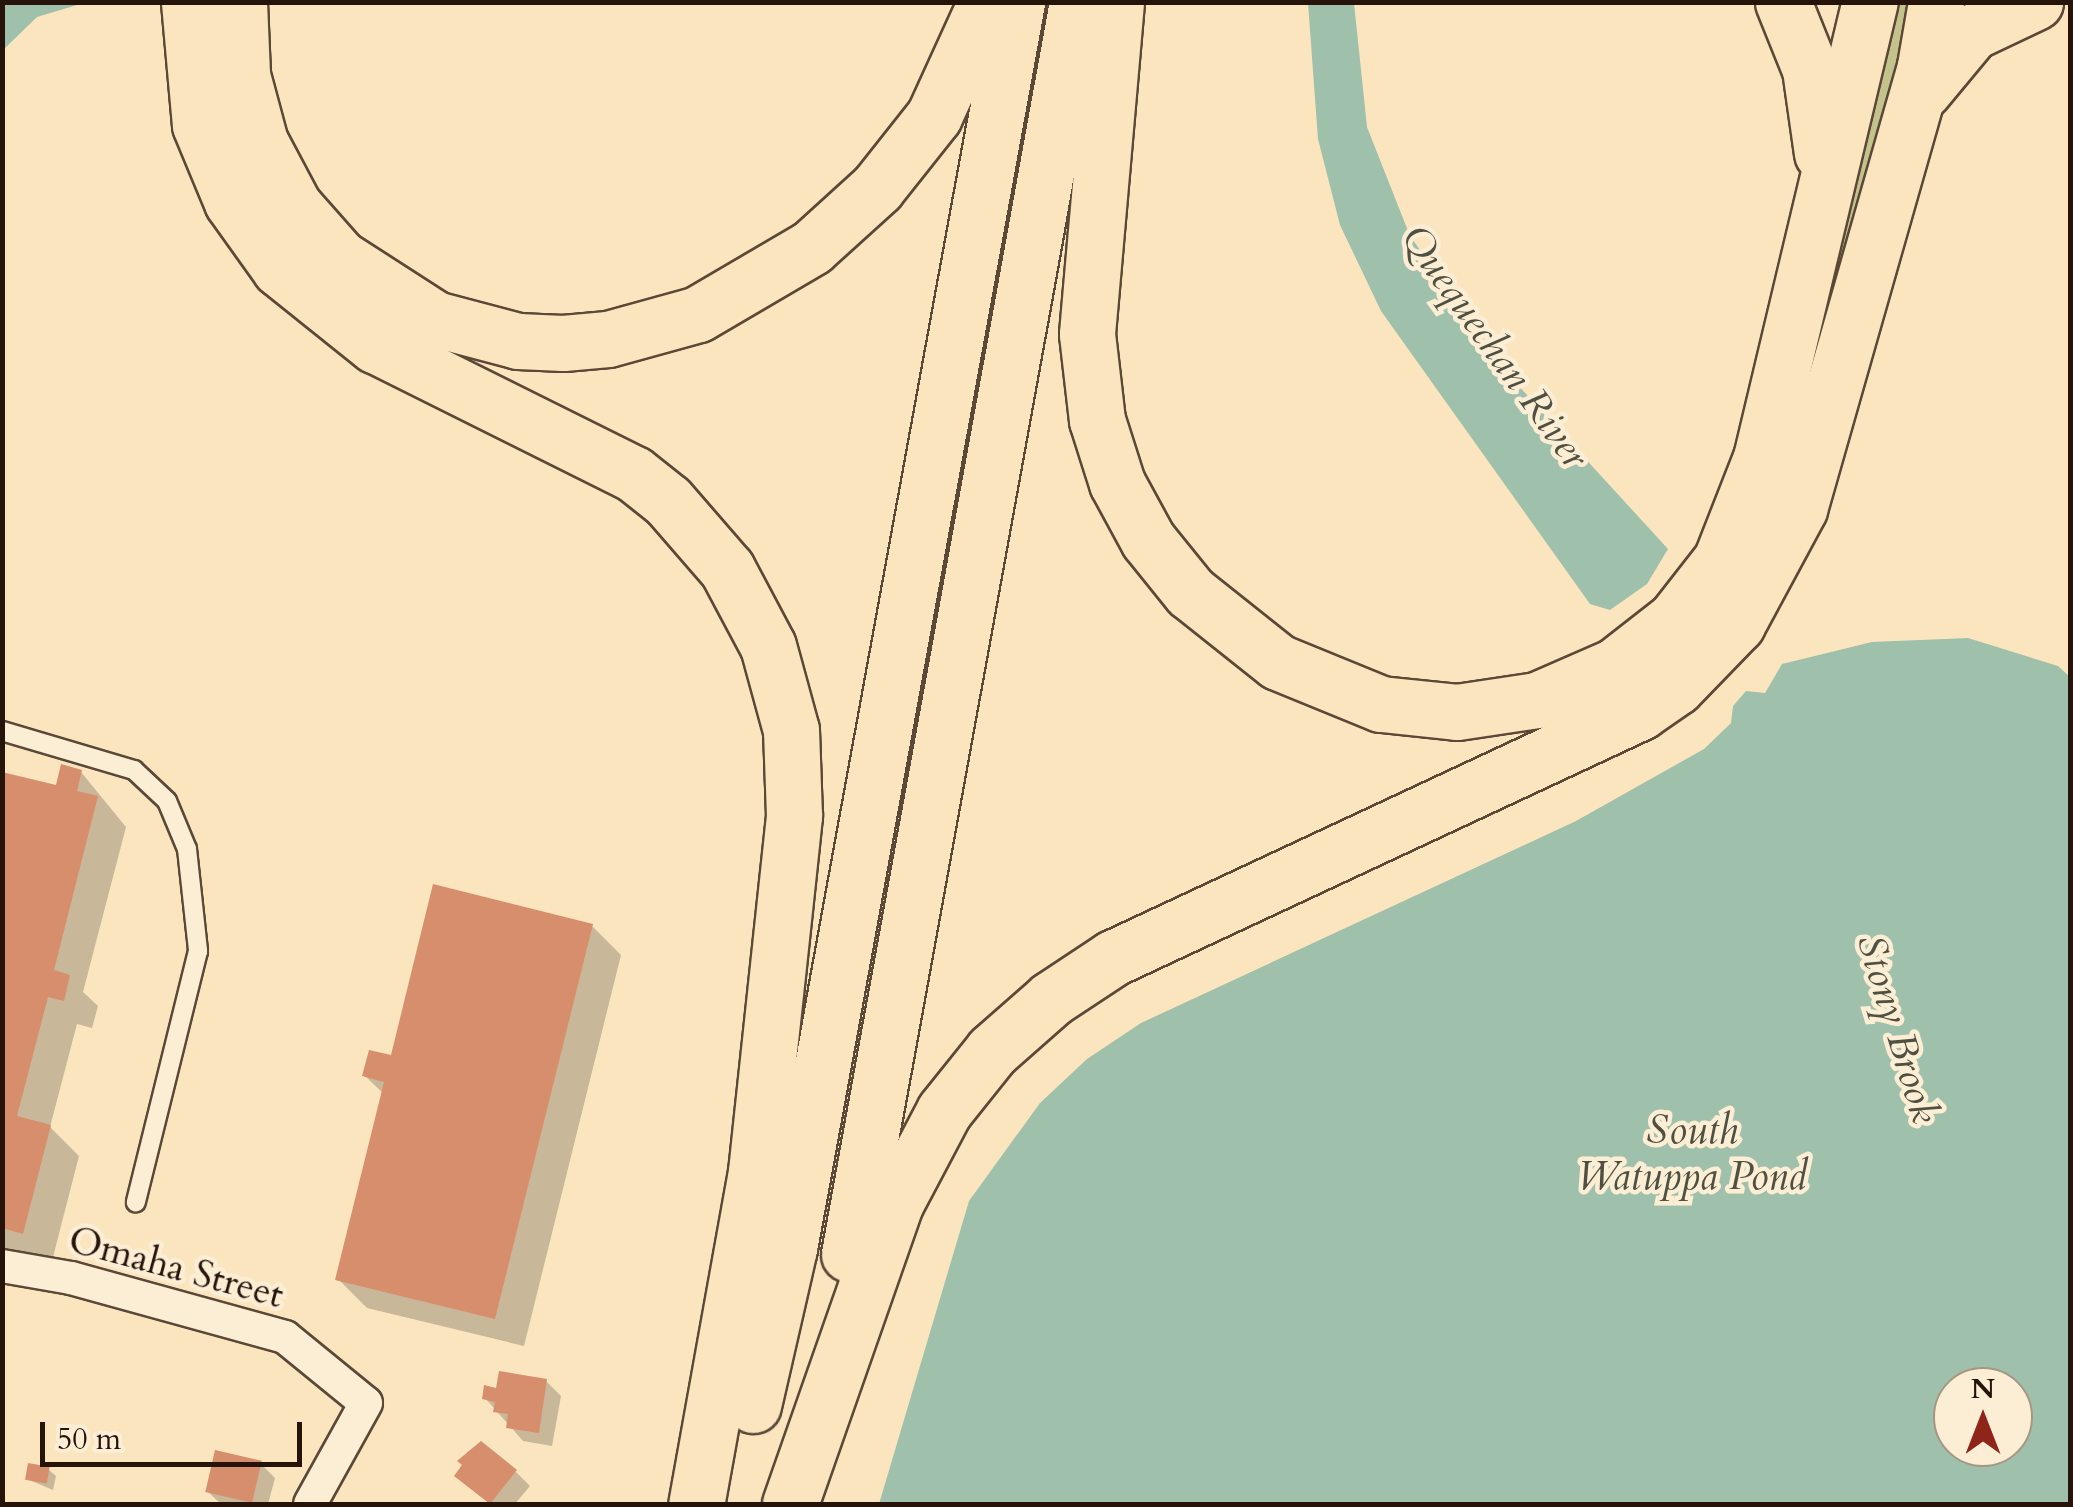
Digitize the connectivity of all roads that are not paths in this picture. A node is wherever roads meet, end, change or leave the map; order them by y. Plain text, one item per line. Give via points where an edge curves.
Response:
1 (188, 2) edge
2 (239, 2) edge
3 (986, 2) edge
4 (1017, 2) edge
5 (1077, 2) edge
6 (1116, 2) edge
7 (1783, 2) edge
8 (1870, 2) edge
9 (1936, 2) edge
10 (2035, 2) edge
11 (1904, 140) junction
12 (1818, 214) junction
13 (2, 731) edge
14 (136, 1202) dead end
15 (2, 1266) edge
16 (310, 1504) edge
17 (696, 1504) edge
18 (726, 1504) edge
19 (790, 1504) edge

1 - 17 highway via 200,125 232,202 280,270 375,345 634,474 708,544 768,646 791,730 794,816 756,1172
2 - 3 highway via 242,76 260,142 316,234 367,281 434,320 518,342 563,343 654,329 698,314 812,247 877,188 934,116
4 - 18 highway via 789,1248
5 - 19 highway via 850,1249
6 - 12 highway via 1087,334 1090,390 1105,452 1148,540 1190,592 1278,662 1345,694 1457,712 1537,700 1615,666 1675,619 1721,560 1751,492
7 - 12 highway via 1817,99
8 - 12 highway
9 - 11 highway
10 - 11 highway via 1986,23 1948,54 1922,93
11 - 19 highway via 1800,509 1737,624 1688,676 1640,712 1113,958 1051,999 992,1051 944,1111 902,1188
13 - 14 lane via 134,770 167,801 187,848 198,952
15 - 16 street, Omaha Street via 72,1278 285,1337 366,1404

